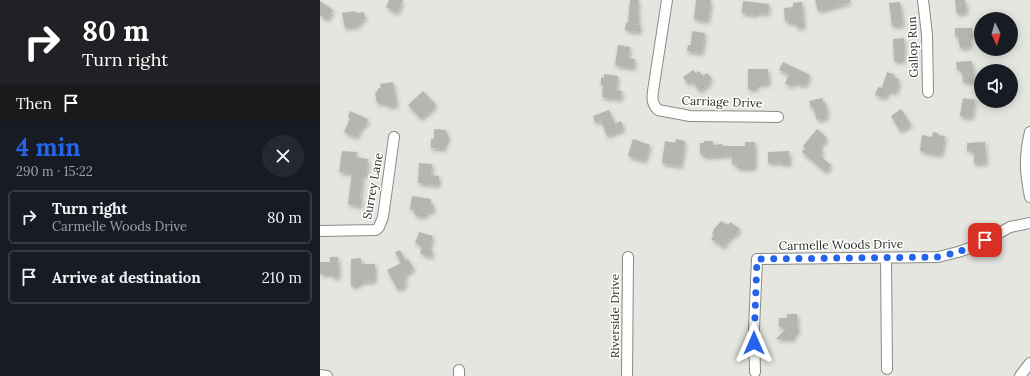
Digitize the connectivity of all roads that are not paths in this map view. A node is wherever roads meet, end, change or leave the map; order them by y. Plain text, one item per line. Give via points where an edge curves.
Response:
1 (667, 0) edge
2 (923, 0) edge
3 (928, 92) dead end
4 (778, 117) dead end
5 (1030, 132) edge
6 (394, 137) dead end
7 (1030, 197) edge
8 (1030, 223) edge
9 (320, 231) edge
10 (628, 257) dead end
11 (886, 258) junction
12 (1030, 363) edge
13 (886, 368) dead end
14 (755, 372) dead end
15 (320, 375) edge
16 (327, 376) edge
17 (628, 376) edge
18 (1020, 376) edge

1 - 4 street, Carriage Drive via 653,91 655,107 658,110 690,116
2 - 3 street, Gallop Run via 927,34
5 - 7 street via 1025,169
6 - 9 street, Surrey Lane via 383,218 379,227 376,230
8 - 11 street, Carmelle Woods Drive via 1010,227 976,246 938,257
10 - 17 street, Riverside Drive
11 - 13 street
11 - 14 street, Carmelle Woods Drive via 757,259
12 - 18 street
15 - 16 street

